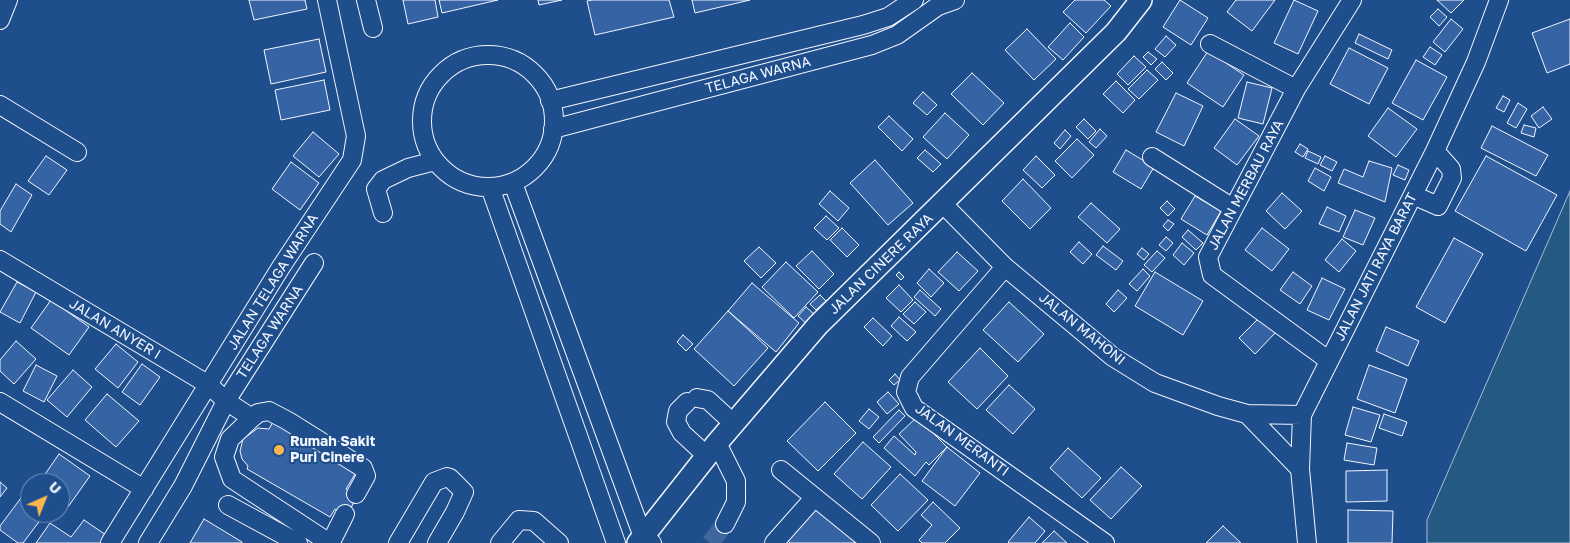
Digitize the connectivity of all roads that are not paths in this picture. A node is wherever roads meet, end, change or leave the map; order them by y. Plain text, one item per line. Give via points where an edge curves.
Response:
1 (8, 0) edge
2 (327, 0) edge
3 (366, 0) edge
4 (914, 0) edge
5 (955, 0) edge
6 (1140, 0) edge
7 (1352, 0) edge
8 (1499, 0) edge
9 (0, 20) edge
10 (373, 28) dead end
11 (1210, 44) dead end
12 (1296, 89) junction
13 (550, 101) junction
14 (0, 105) edge
15 (553, 130) junction
16 (1436, 151) junction
17 (77, 152) dead end
18 (1152, 157) dead end
19 (435, 161) junction
20 (513, 183) junction
21 (490, 188) junction
22 (1413, 195) junction
23 (942, 204) junction
24 (1234, 208) junction
25 (383, 213) dead end
26 (0, 260) edge
27 (314, 263) dead end
28 (1005, 267) junction
29 (1328, 360) junction
30 (209, 385) junction
31 (226, 401) junction
32 (0, 402) edge
33 (1247, 414) junction
34 (1302, 415) junction
35 (252, 418) junction
36 (734, 424) junction
37 (712, 450) junction
38 (1300, 469) junction
39 (781, 470) dead end
40 (144, 489) junction
41 (356, 494) dead end
42 (814, 498) junction
43 (228, 506) dead end
44 (345, 514) dead end
45 (725, 524) tunnel mouth
46 (644, 541) edge
47 (110, 543) edge
48 (148, 543) edge
49 (298, 543) edge
50 (398, 543) edge
51 (437, 543) edge
52 (500, 543) edge
53 (559, 543) edge
54 (616, 543) edge
55 (774, 543) edge
56 (871, 543) edge
57 (1105, 543) edge
58 (1307, 543) edge

1 - 9 street
2 - 30 street, JALAN TELAGA WARNA via 356,136 352,160 281,267
3 - 10 street
4 - 13 street, TELAGA WARNA via 888,17 863,25
5 - 15 street, TELAGA WARNA via 938,6 897,34 872,44
6 - 23 main road, JALAN CINERE RAYA via 1116,32
7 - 12 street, JALAN MERBAU RAYA
8 - 16 street, JALAN JATI RAYA BARAT via 1476,62
11 - 12 street
12 - 24 street, JALAN MERBAU RAYA
13 - 15 street
13 - 19 street via 529,70 506,58 481,56 457,62 437,78 425,100 422,126 428,150
14 - 17 street
15 - 20 street via 547,152 540,162
16 - 22 street, JALAN JATI RAYA BARAT
16 - 22 street via 1451,169 1452,178 1438,206
18 - 24 street
19 - 21 street via 443,170 465,183
19 - 25 street via 408,168 384,180 376,189
20 - 21 street
20 - 46 street
21 - 54 street
22 - 29 street, JALAN JATI RAYA BARAT
23 - 28 street, JALAN MAHONI
23 - 36 main road, JALAN CINERE RAYA via 818,325
24 - 29 street, JALAN MERBAU RAYA via 1208,257 1212,275
26 - 30 street, JALAN ANYER I
27 - 31 street, TELAGA WARNA
28 - 33 street, JALAN MAHONI via 1113,357 1155,383
28 - 57 street, JALAN MERANTI via 910,377 906,392 914,408
29 - 34 street, JALAN JATI RAYA BARAT
30 - 31 street, JALAN ANYER I
30 - 40 street, JALAN TELAGA WARNA
31 - 35 street, JALAN ANYER I
31 - 48 street via 183,486
32 - 40 street
33 - 34 street, JALAN MAHONI
33 - 38 street
34 - 38 street, JALAN JATI RAYA BARAT
35 - 41 street via 258,413 269,412 363,468 366,476
35 - 44 street via 230,439 224,457 232,479 325,540 333,538
36 - 37 main road, JALAN CINERE RAYA
36 - 37 street via 708,400 692,400 678,411 676,422 682,433
37 - 45 street via 736,481 736,502
37 - 46 main road, JALAN CINERE RAYA
38 - 58 street, JALAN JATI RAYA BARAT
39 - 42 street
40 - 47 street, JALAN TELAGA WARNA
42 - 55 street
42 - 56 street
43 - 49 street
50 - 51 street via 434,482 446,476 464,492
52 - 53 street via 518,520 534,521

